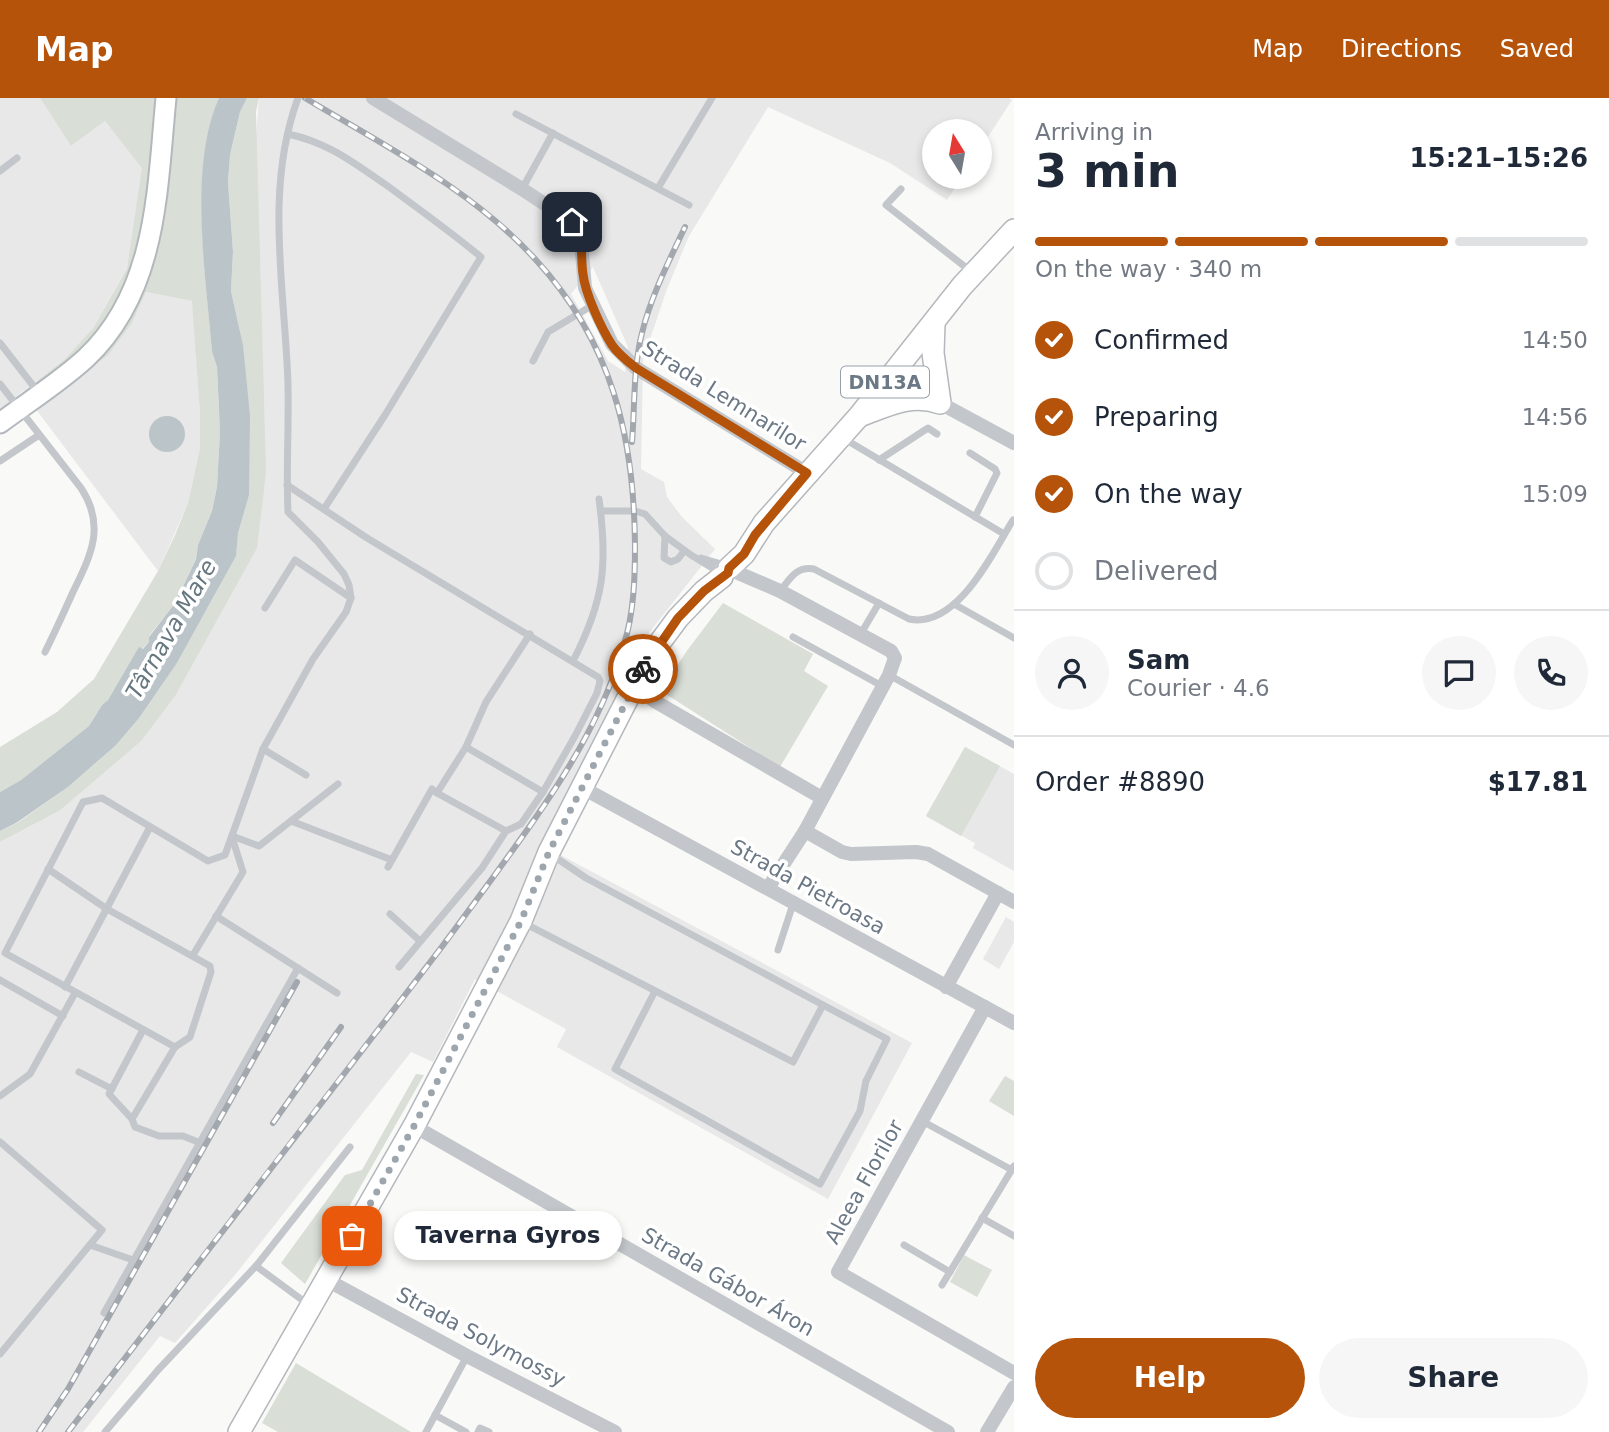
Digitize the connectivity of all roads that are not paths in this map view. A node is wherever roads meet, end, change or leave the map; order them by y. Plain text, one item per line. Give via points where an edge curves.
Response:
1 (166, 98) edge
2 (298, 98) edge
3 (373, 98) edge
4 (712, 98) edge
5 (516, 114) dead end
6 (553, 133) junction
7 (288, 134) junction
8 (17, 158) dead end
9 (0, 171) edge
10 (658, 188) junction
11 (522, 189) junction
12 (901, 189) dead end
13 (689, 205) dead end
14 (1014, 230) edge
15 (974, 274) junction
16 (593, 305) junction
17 (934, 324) junction
18 (0, 343) edge
19 (533, 361) dead end
20 (893, 371) junction
21 (0, 384) edge
22 (39, 393) junction
23 (940, 403) junction
24 (19, 409) junction
25 (860, 415) junction
26 (0, 423) edge
27 (937, 434) dead end
28 (39, 435) junction
29 (840, 435) junction
30 (1014, 443) edge
31 (970, 453) dead end
32 (879, 460) junction
33 (0, 461) edge
34 (807, 473) junction
35 (287, 485) junction
36 (599, 499) dead end
37 (324, 509) junction
38 (601, 511) junction
39 (975, 517) junction
40 (1014, 520) edge
41 (1004, 534) junction
42 (665, 536) junction
43 (687, 553) junction
44 (721, 569) junction
45 (780, 592) junction
46 (351, 597) junction
47 (879, 603) junction
48 (954, 604) junction
49 (265, 608) dead end
50 (530, 634) junction
51 (860, 635) junction
52 (793, 637) dead end
53 (1014, 638) edge
54 (45, 652) dead end
55 (573, 661) junction
56 (886, 681) junction
57 (634, 685) junction
58 (1014, 745) edge
59 (466, 747) junction
60 (263, 749) junction
61 (306, 775) dead end
62 (338, 784) dead end
63 (581, 787) junction
64 (543, 792) junction
65 (438, 793) junction
66 (822, 798) junction
67 (291, 821) junction
68 (150, 827) junction
69 (506, 831) junction
70 (805, 831) junction
71 (232, 836) junction
72 (549, 852) junction
73 (48, 869) junction
74 (768, 888) junction
75 (998, 893) junction
76 (1014, 902) edge
77 (793, 903) junction
78 (107, 909) junction
79 (390, 914) dead end
80 (216, 916) junction
81 (521, 921) junction
82 (420, 941) junction
83 (778, 950) dead end
84 (192, 956) junction
85 (400, 967) dead end
86 (298, 968) junction
87 (0, 981) edge
88 (65, 987) junction
89 (946, 987) junction
90 (655, 991) junction
91 (75, 993) junction
92 (337, 993) dead end
93 (823, 1005) junction
94 (985, 1007) junction
95 (63, 1016) junction
96 (1014, 1023) edge
97 (144, 1030) junction
98 (174, 1047) junction
99 (79, 1072) dead end
100 (112, 1089) junction
101 (0, 1096) edge
102 (132, 1119) junction
103 (922, 1121) junction
104 (414, 1126) junction
105 (0, 1142) edge
106 (198, 1142) junction
107 (350, 1147) dead end
108 (1013, 1168) edge
109 (982, 1218) junction
110 (1014, 1236) edge
111 (90, 1245) junction
112 (904, 1245) dead end
113 (133, 1260) junction
114 (256, 1266) junction
115 (950, 1272) junction
116 (327, 1280) junction
117 (942, 1285) dead end
118 (309, 1306) junction
119 (104, 1313) dead end
120 (0, 1354) edge
121 (467, 1356) junction
122 (1014, 1373) edge
123 (1014, 1387) edge
124 (435, 1415) junction
125 (105, 1432) edge
126 (239, 1432) edge
127 (426, 1432) edge
128 (466, 1432) edge
129 (478, 1432) edge
130 (489, 1432) edge
131 (615, 1432) edge
132 (948, 1432) edge
133 (987, 1432) edge

1 - 22 main road via 153,226 136,285 117,323 99,345
2 - 7 lane
3 - 11 street, Strada Lemnarilor
4 - 10 lane
5 - 6 lane
6 - 10 lane
6 - 11 lane
7 - 35 lane via 278,240 288,385
7 - 37 lane via 340,153 481,257
8 - 9 lane
10 - 13 lane
11 - 16 street, Strada Lemnarilor via 579,231 585,288
12 - 15 lane via 886,205
14 - 15 main road, DN13A
15 - 17 main road, DN13A
16 - 19 lane via 548,332
16 - 34 street, Strada Lemnarilor via 612,344 636,368
17 - 20 main road, DN13A
17 - 23 main road
18 - 22 lane
20 - 23 street
20 - 25 main road, DN13A
21 - 24 lane
22 - 24 main road
23 - 25 main road via 910,398
23 - 30 street
24 - 26 main road
24 - 28 lane
25 - 29 main road, DN13A
27 - 32 lane via 928,428
28 - 33 lane
28 - 54 lane via 89,500 94,531 91,552
29 - 32 lane
29 - 34 main road, DN13A
31 - 39 lane via 997,473
32 - 39 lane
34 - 44 main road, DN13A via 755,535 732,551
35 - 37 lane
35 - 46 lane via 288,512 344,574
36 - 38 lane
37 - 50 lane
38 - 42 lane via 646,514
38 - 55 lane via 604,576 595,614
39 - 41 lane
40 - 41 lane
41 - 48 lane
42 - 43 lane
42 - 43 lane via 664,558 671,562
43 - 44 lane
44 - 45 street
44 - 57 main road, DN13A via 678,618
45 - 47 lane via 797,571 807,568
45 - 51 street
46 - 49 lane via 295,560
46 - 60 lane
47 - 48 lane via 916,621 936,616
47 - 51 lane
48 - 53 lane
50 - 55 lane
50 - 59 lane via 486,702
51 - 56 street via 891,651 895,662
52 - 56 lane
55 - 64 lane via 600,681
56 - 58 lane
56 - 66 street
57 - 63 main road, DN13A
57 - 66 street
59 - 64 lane
59 - 65 lane
60 - 61 lane
60 - 71 lane
62 - 67 lane
63 - 72 main road, DN13A
63 - 74 street, Strada Pietroasa
64 - 69 lane via 521,824
65 - 67 lane via 432,789 390,864
65 - 69 lane
66 - 70 street
67 - 71 lane via 259,846
68 - 71 lane via 208,861 225,855
68 - 73 lane via 102,798 83,802
68 - 78 lane
69 - 82 lane via 474,878
70 - 74 street
70 - 75 street via 851,854 928,854
71 - 80 lane via 243,872
72 - 81 main road, DN13A
72 - 93 lane via 586,878
73 - 78 lane
73 - 88 lane via 5,953
74 - 77 street, Strada Pietroasa
75 - 76 street
75 - 89 street
77 - 83 lane
77 - 89 street, Strada Pietroasa
78 - 84 lane
78 - 88 lane
79 - 82 lane
80 - 84 lane
80 - 86 lane
81 - 90 lane
81 - 104 main road, DN13A
82 - 85 lane
84 - 98 lane via 210,966 211,972 190,1037
86 - 92 lane
86 - 106 lane
87 - 95 lane
88 - 91 lane
89 - 94 street, Strada Pietroasa
90 - 93 lane via 793,1062
90 - 93 lane via 615,1069 820,1184 860,1111 866,1081 887,1039
91 - 95 lane
91 - 97 lane
94 - 96 street, Strada Pietroasa
94 - 103 street, Aleea Florilor
95 - 101 lane via 30,1074
97 - 98 lane
97 - 100 lane
98 - 102 lane
99 - 100 lane
100 - 102 lane via 109,1094
102 - 106 lane via 135,1127 159,1136 183,1136
103 - 108 lane
103 - 122 street, Aleea Florilor via 838,1272
104 - 116 main road, DN13A
104 - 132 street, Strada Gábor Áron
105 - 111 lane via 102,1230
106 - 113 lane
107 - 114 lane
108 - 109 lane
109 - 110 lane
109 - 115 lane
111 - 113 lane
111 - 120 lane
112 - 115 lane
113 - 119 lane
114 - 118 lane
114 - 125 lane
115 - 117 lane
116 - 118 main road, DN13A
116 - 121 street, Strada Solymossy
118 - 126 main road, DN13A
121 - 124 lane
121 - 131 street, Strada Solymossy
123 - 133 street
124 - 127 lane
124 - 128 lane
129 - 130 lane via 480,1428

